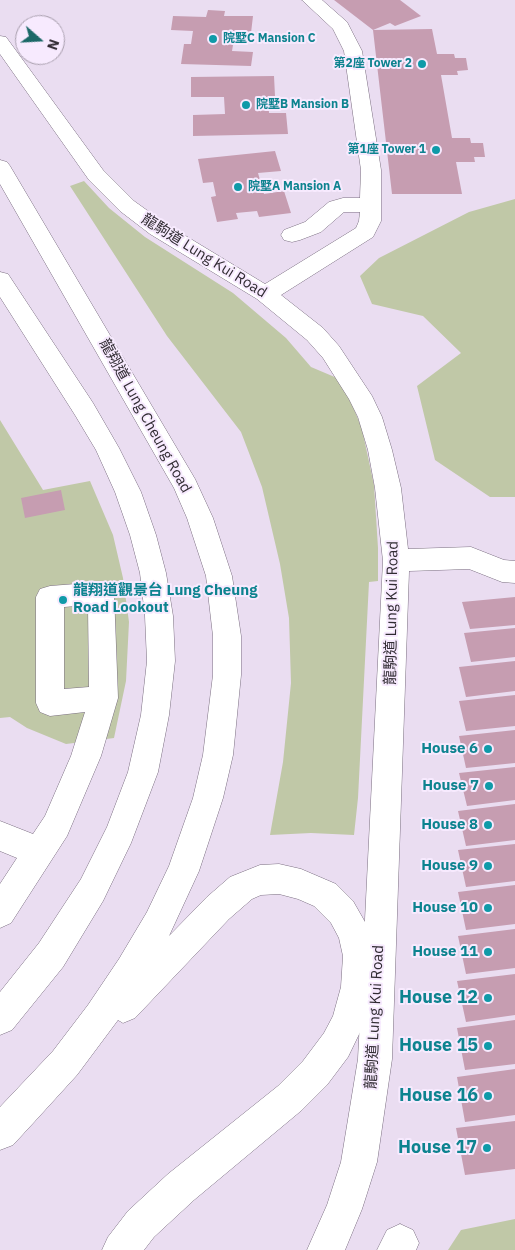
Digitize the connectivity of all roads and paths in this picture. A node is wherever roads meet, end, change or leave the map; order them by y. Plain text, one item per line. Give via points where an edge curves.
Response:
1 (312, 0) edge
2 (0, 41) edge
3 (0, 166) edge
4 (371, 205) junction
5 (292, 235) dead end
6 (0, 279) edge
7 (265, 294) junction
8 (396, 561) junction
9 (515, 572) edge
10 (104, 698) dead end
11 (0, 836) edge
12 (40, 852) junction
13 (0, 912) edge
14 (0, 1018) edge
15 (12, 1120) edge
16 (121, 1250) edge
17 (326, 1250) edge

1 - 4 main road via 341,26 353,51 380,169
2 - 7 main road, 龍駒道 Lung Kui Road via 96,175 115,195 158,229
3 - 15 main road, 龍翔道 Lung Cheung Road via 186,486 219,576 227,636 228,675 218,755 208,798 183,871 158,923 100,1017 65,1063
4 - 5 main road via 336,207 313,227
4 - 7 main road via 369,226 365,232
6 - 14 main road via 84,409 128,492 153,573 161,661 155,715 142,772 120,833 92,890 51,955
7 - 8 main road, 龍駒道 Lung Kui Road via 315,334 331,352 349,377 370,418 388,488
8 - 9 main road via 470,558 502,571
8 - 17 main road, 龍駒道 Lung Kui Road via 374,1059 359,1162
10 - 12 main road via 86,756 56,826
11 - 12 main road
12 - 13 main road
15 - 16 main road via 240,888 260,880 279,879 301,884 324,895 342,912 354,932 359,956 358,987 348,1022 336,1045 290,1098 181,1186 141,1224

